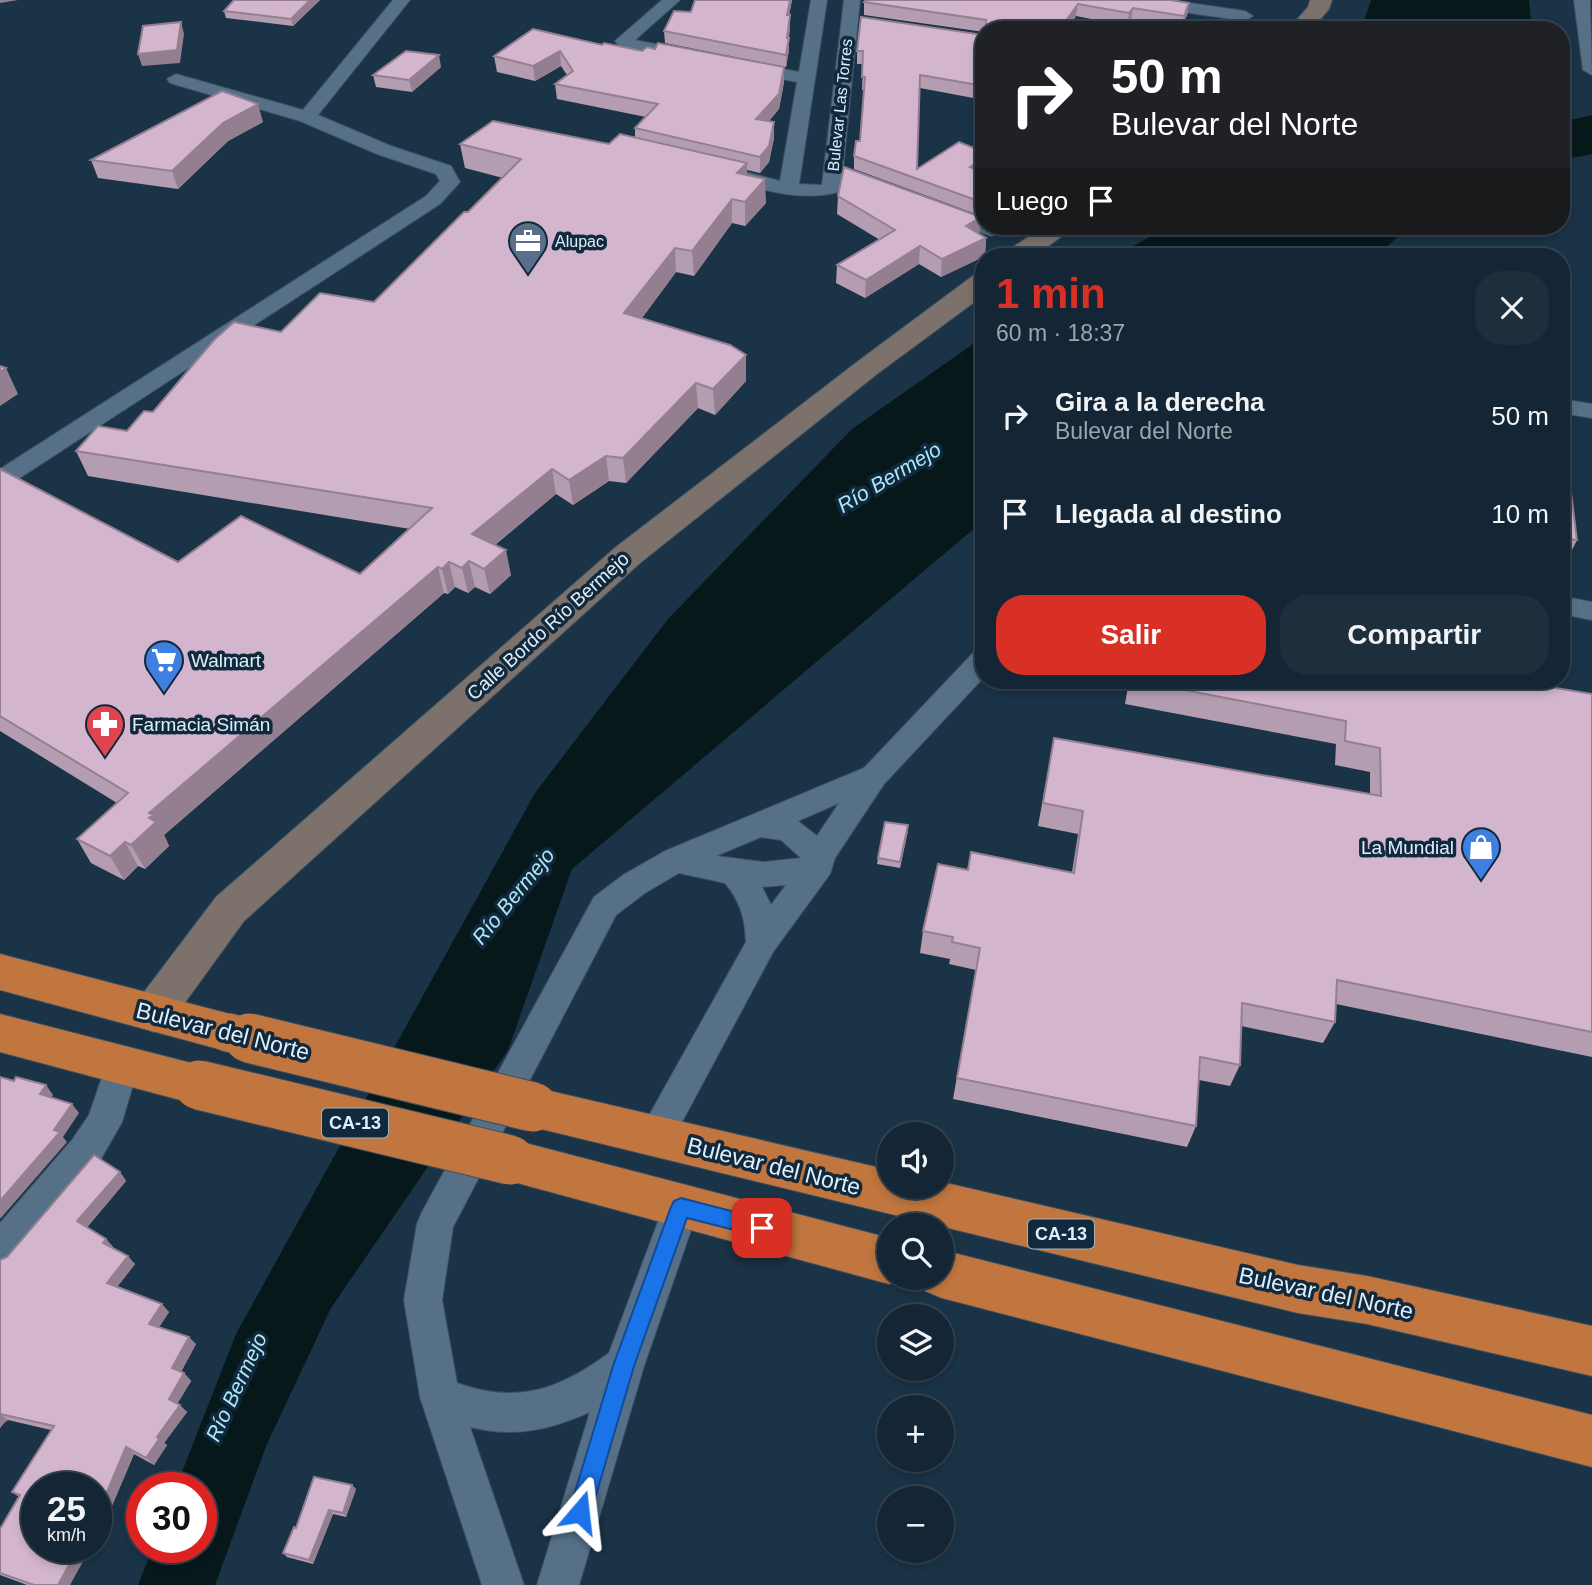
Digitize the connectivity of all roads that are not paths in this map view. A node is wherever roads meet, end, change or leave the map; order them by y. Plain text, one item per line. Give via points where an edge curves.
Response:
1 (400, 0) edge
2 (672, 0) edge
3 (852, 0) edge
4 (1134, 0) edge
5 (1321, 0) edge
6 (1581, 0) edge
7 (817, 9) edge
8 (1245, 16) dead end
9 (856, 21) junction
10 (1307, 21) edge
11 (704, 59) edge
12 (730, 64) edge
13 (1592, 70) edge
14 (176, 79) dead end
15 (807, 79) junction
16 (307, 117) junction
17 (708, 169) edge
18 (833, 171) junction
19 (856, 180) edge
20 (789, 188) junction
21 (929, 207) edge
22 (975, 224) edge
23 (1049, 235) edge
24 (1030, 248) edge
25 (975, 288) edge
26 (1570, 407) edge
27 (1592, 411) edge
28 (0, 480) edge
29 (1570, 607) edge
30 (1592, 611) edge
31 (975, 669) edge
32 (874, 776) junction
33 (760, 825) junction
34 (676, 860) junction
35 (819, 860) junction
36 (735, 873) junction
37 (762, 943) junction
38 (0, 972) edge
39 (153, 1013) junction
40 (0, 1033) edge
41 (122, 1065) junction
42 (654, 1137) junction
43 (681, 1207) junction
44 (0, 1251) edge
45 (877, 1258) edge
46 (954, 1277) edge
47 (1592, 1351) edge
48 (624, 1366) junction
49 (440, 1397) junction
50 (1592, 1441) edge
51 (503, 1585) edge
52 (558, 1585) edge

1 - 16 street
2 - 11 street via 624,41
3 - 9 street, Bulevar Las Torres
4 - 8 street
5 - 10 main road
6 - 13 street
7 - 9 street
7 - 15 street, Bulevar Las Torres
9 - 18 street, Bulevar Las Torres
12 - 15 street
14 - 16 street
15 - 20 street, Bulevar Las Torres
16 - 28 street via 444,170 450,182 433,200
17 - 20 street
18 - 19 street
18 - 20 street, Bulevar Las Torres via 831,188 823,192
21 - 22 street
23 - 24 main road
25 - 39 main road, Calle Bordo Río Bermejo via 618,564 230,909
26 - 27 street
29 - 30 street
31 - 32 street
32 - 33 street
32 - 35 street
33 - 34 street
33 - 35 street via 789,830
34 - 36 street
34 - 49 street via 605,906 435,1224 423,1300
35 - 36 street via 778,876
35 - 37 street
36 - 37 street via 757,905
37 - 42 street
38 - 39 highway, Bulevar del Norte / CA-13
39 - 42 highway, Bulevar del Norte / CA-13, bridge
40 - 41 highway, CA-13
41 - 43 highway, CA-13, bridge
41 - 44 street via 104,1122 85,1152
42 - 47 highway, Bulevar del Norte / CA-13 via 1298,1289
43 - 45 highway, CA-13
43 - 48 street
46 - 50 highway
48 - 49 street via 598,1387 534,1413 500,1415
48 - 52 street
49 - 51 street

